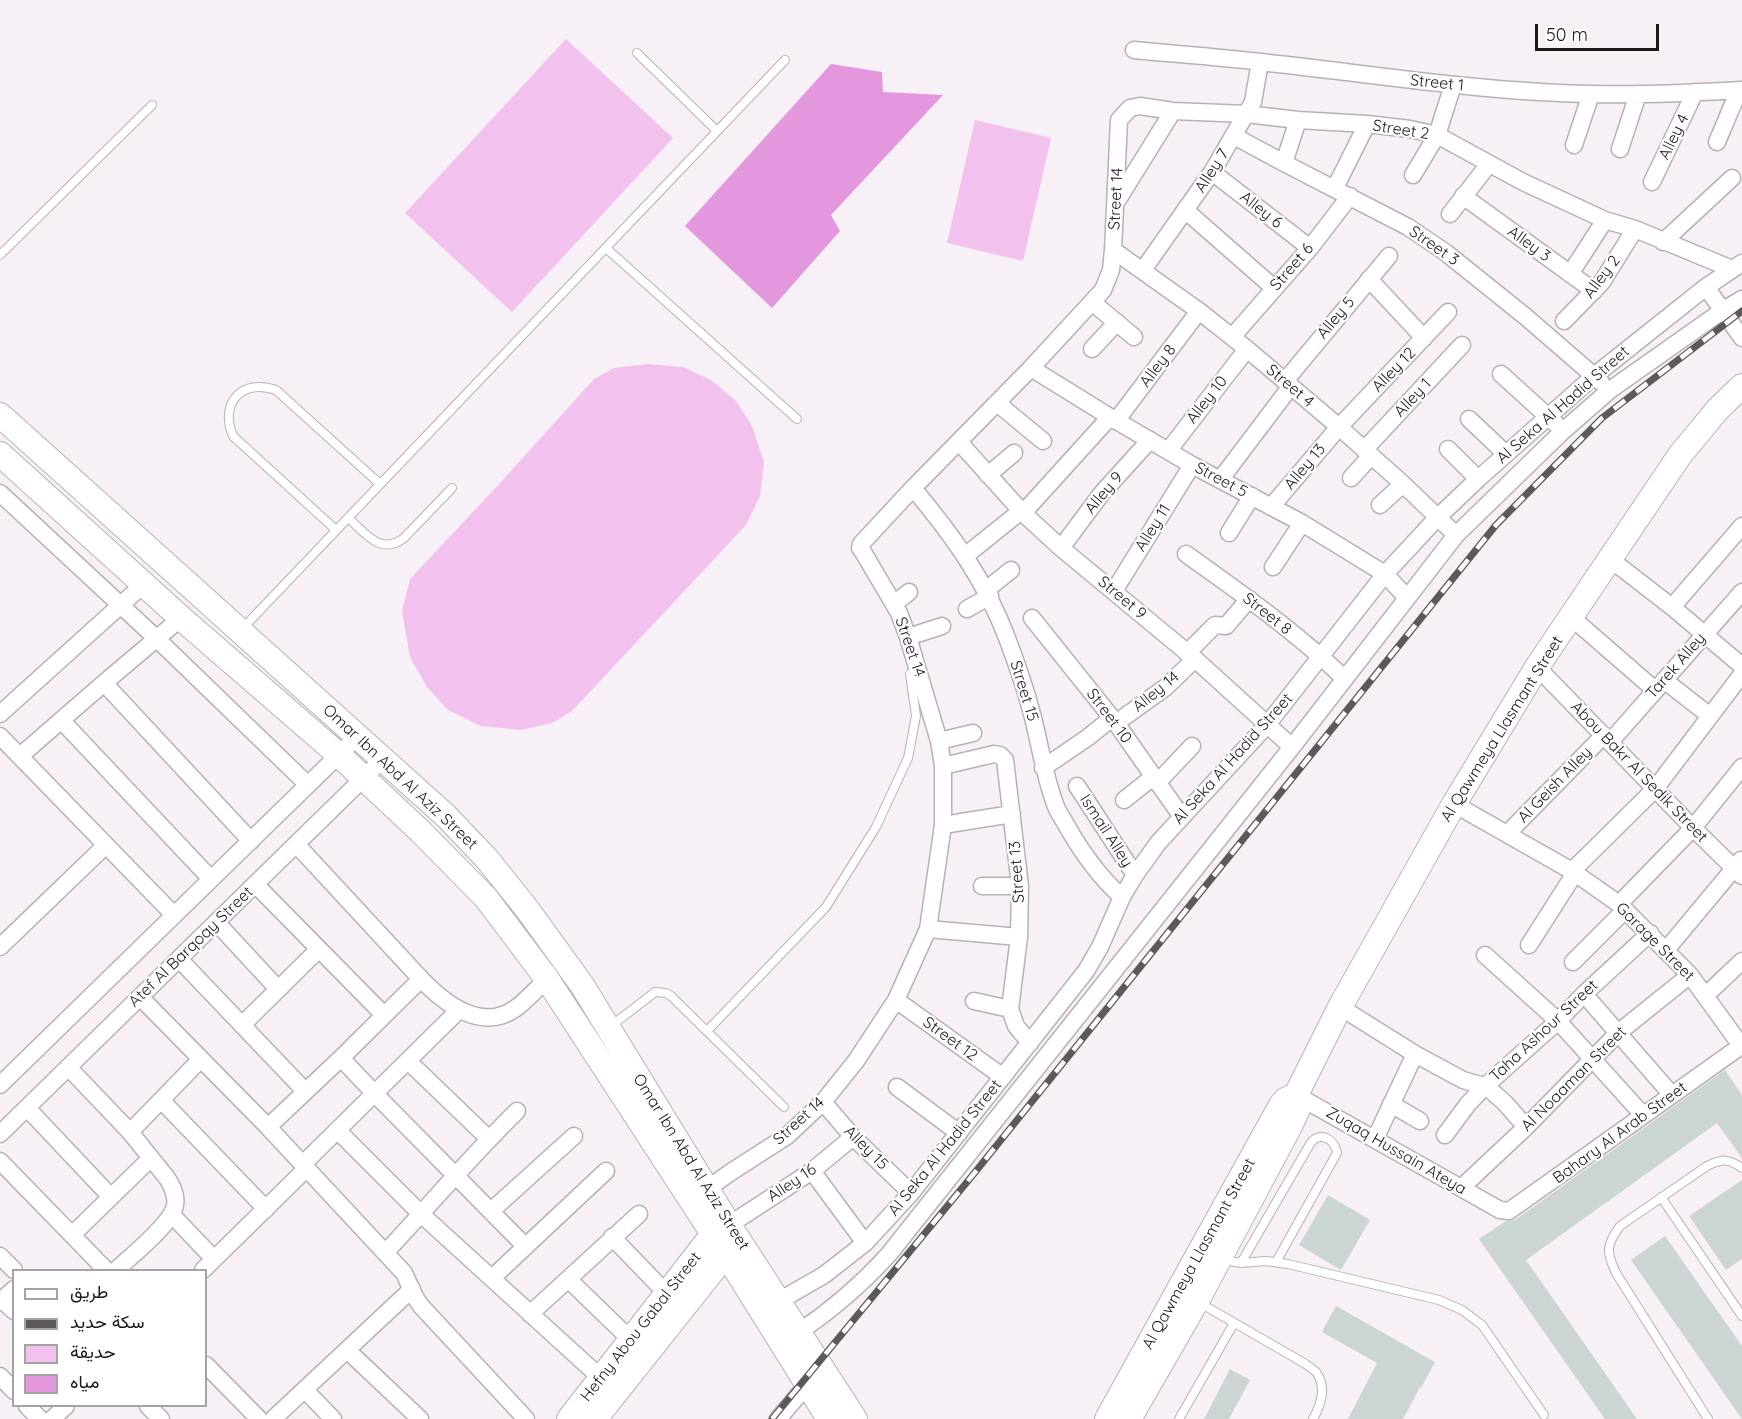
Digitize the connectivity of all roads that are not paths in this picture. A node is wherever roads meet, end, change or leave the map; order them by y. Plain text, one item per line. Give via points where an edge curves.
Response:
1 (1134, 50) dead end
2 (637, 53) dead end
3 (785, 60) dead end
4 (1260, 62) junction
5 (1454, 85) junction
6 (1741, 90) edge
7 (1695, 93) junction
8 (1591, 94) junction
9 (1638, 94) junction
10 (152, 105) dead end
11 (1173, 111) junction
12 (1246, 114) junction
13 (1119, 120) joint
14 (1298, 120) junction
15 (1367, 124) junction
16 (717, 131) junction
17 (1437, 135) junction
18 (1234, 136) junction
19 (1717, 142) dead end
20 (1574, 145) dead end
21 (1620, 149) dead end
22 (1284, 164) junction
23 (1489, 164) junction
24 (1212, 172) junction
25 (1413, 175) dead end
26 (1732, 178) dead end
27 (1652, 182) dead end
28 (1335, 189) junction
29 (1350, 196) junction
30 (1463, 196) junction
31 (1117, 202) junction
32 (1185, 210) junction
33 (1450, 214) dead end
34 (1605, 220) junction
35 (1635, 230) junction
36 (1663, 242) junction
37 (606, 248) junction
38 (1310, 248) junction
39 (1113, 250) junction
40 (0, 255) edge
41 (1389, 256) dead end
42 (1737, 266) edge
43 (1143, 270) junction
44 (1570, 274) junction
45 (1369, 279) junction
46 (1706, 287) junction
47 (1274, 288) junction
48 (1594, 291) junction
49 (1742, 299) edge
50 (1092, 302) junction
51 (1722, 310) junction
52 (1199, 311) junction
53 (1448, 312) dead end
54 (1564, 321) dead end
55 (1117, 322) junction
56 (1134, 337) dead end
57 (1232, 337) junction
58 (1424, 338) junction
59 (1742, 338) edge
60 (1462, 345) dead end
61 (1092, 349) dead end
62 (1247, 349) junction
63 (1030, 368) junction
64 (1501, 374) dead end
65 (1594, 376) junction
66 (1288, 384) junction
67 (1742, 386) edge
68 (1610, 390) junction
69 (997, 403) junction
70 (0, 416) edge
71 (1548, 416) junction
72 (797, 419) dead end
73 (1113, 419) junction
74 (1469, 420) dead end
75 (1339, 427) junction
76 (1563, 431) junction
77 (1150, 440) junction
78 (1043, 441) dead end
79 (959, 442) junction
80 (1448, 450) dead end
81 (1168, 451) junction
82 (1014, 453) dead end
83 (1368, 453) junction
84 (1506, 454) junction
85 (1, 456) edge
86 (1192, 465) junction
87 (988, 475) junction
88 (1351, 478) dead end
89 (1478, 479) junction
90 (1220, 480) junction
91 (380, 484) junction
92 (1403, 484) junction
93 (452, 488) dead end
94 (913, 488) junction
95 (0, 493) edge
96 (1252, 496) junction
97 (1380, 505) dead end
98 (1271, 507) junction
99 (1022, 512) junction
100 (348, 518) junction
101 (1437, 518) junction
102 (1302, 523) junction
103 (1742, 526) edge
104 (336, 530) junction
105 (1229, 532) dead end
106 (1456, 536) junction
107 (1061, 548) junction
108 (1186, 554) dead end
109 (966, 556) junction
110 (1610, 559) junction
111 (1273, 567) dead end
112 (1011, 570) dead end
113 (1385, 574) junction
114 (144, 584) junction
115 (1114, 591) junction
116 (909, 592) dead end
117 (1742, 592) edge
118 (988, 593) junction
119 (1407, 598) junction
120 (1249, 599) junction
121 (894, 604) junction
122 (121, 605) junction
123 (1672, 607) junction
124 (967, 609) dead end
125 (1571, 617) junction
126 (181, 618) junction
127 (1032, 618) dead end
128 (942, 626) dead end
129 (240, 631) junction
130 (1704, 634) junction
131 (908, 637) junction
132 (156, 638) junction
133 (1191, 656) junction
134 (1321, 656) junction
135 (1742, 666) edge
136 (1537, 667) junction
137 (910, 674) dead end
138 (1742, 674) edge
139 (1345, 679) junction
140 (104, 683) junction
141 (1659, 685) junction
142 (0, 714) edge
143 (1710, 716) junction
144 (61, 720) junction
145 (1114, 721) junction
146 (1267, 725) junction
147 (973, 733) dead end
148 (0, 736) edge
149 (357, 737) junction
150 (1606, 739) junction
151 (939, 741) junction
152 (1192, 746) dead end
153 (1292, 747) junction
154 (339, 755) junction
155 (20, 756) junction
156 (382, 759) junction
157 (943, 766) junction
158 (1742, 767) edge
159 (1043, 768) junction
160 (364, 778) junction
161 (1155, 780) junction
162 (308, 785) junction
163 (1077, 786) dead end
164 (1655, 789) junction
165 (1124, 800) dead end
166 (1454, 804) junction
167 (1012, 814) junction
168 (1182, 818) junction
169 (943, 825) junction
170 (1693, 828) junction
171 (1507, 834) junction
172 (251, 841) junction
173 (296, 844) junction
174 (106, 845) junction
175 (1740, 868) edge
176 (1574, 872) junction
177 (1135, 875) junction
178 (211, 879) junction
179 (255, 884) junction
180 (982, 886) dead end
181 (1020, 886) junction
182 (1122, 897) junction
183 (1622, 907) junction
184 (174, 915) junction
185 (216, 922) junction
186 (928, 930) junction
187 (1650, 933) junction
188 (1019, 937) junction
189 (1528, 945) dead end
190 (0, 946) edge
191 (319, 949) junction
192 (1666, 950) junction
193 (1485, 956) dead end
194 (179, 959) junction
195 (1742, 961) edge
196 (1574, 962) dead end
197 (1690, 975) junction
198 (421, 979) junction
199 (547, 979) junction
200 (278, 988) junction
201 (1584, 994) junction
202 (1705, 996) junction
203 (140, 997) junction
204 (896, 1000) junction
205 (974, 1001) dead end
206 (1340, 1007) junction
207 (1010, 1009) junction
208 (459, 1010) junction
209 (384, 1016) junction
210 (1558, 1021) junction
211 (242, 1025) junction
212 (609, 1028) junction
213 (707, 1031) junction
214 (1618, 1033) junction
215 (1740, 1038) edge
216 (1030, 1043) junction
217 (1415, 1054) junction
218 (341, 1058) junction
219 (1593, 1058) junction
220 (201, 1059) junction
221 (408, 1061) junction
222 (68, 1067) junction
223 (1003, 1077) junction
224 (0, 1085) edge
225 (1485, 1086) junction
226 (897, 1087) dead end
227 (305, 1091) junction
228 (375, 1094) junction
229 (1296, 1095) junction
230 (1672, 1095) junction
231 (161, 1100) junction
232 (823, 1102) junction
233 (1391, 1104) junction
234 (784, 1107) dead end
235 (27, 1108) junction
236 (517, 1111) dead end
237 (1643, 1115) junction
238 (1420, 1121) dead end
239 (268, 1127) junction
240 (1526, 1127) junction
241 (337, 1131) junction
242 (130, 1132) junction
243 (959, 1133) junction
244 (0, 1134) edge
245 (1445, 1135) dead end
246 (574, 1136) dead end
247 (853, 1137) junction
248 (489, 1139) junction
249 (1375, 1139) junction
250 (151, 1158) junction
251 (0, 1161) edge
252 (305, 1166) junction
253 (1742, 1168) edge
254 (606, 1171) dead end
255 (812, 1171) junction
256 (457, 1176) junction
257 (1461, 1188) junction
258 (707, 1189) junction
259 (911, 1193) junction
260 (111, 1197) junction
261 (1661, 1197) junction
262 (1496, 1208) joint
263 (266, 1209) junction
264 (490, 1211) junction
265 (421, 1214) junction
266 (639, 1214) dead end
267 (172, 1215) junction
268 (72, 1235) junction
269 (612, 1237) junction
270 (722, 1238) junction
271 (865, 1243) junction
272 (525, 1246) junction
273 (385, 1252) junction
274 (0, 1256) edge
275 (1221, 1257) junction
276 (1276, 1262) junction
277 (209, 1265) edge
278 (13, 1269) edge
279 (105, 1269) edge
280 (117, 1269) edge
281 (492, 1278) junction
282 (568, 1279) junction
283 (412, 1289) junction
284 (667, 1294) junction
285 (1742, 1296) edge
286 (778, 1301) junction
287 (1197, 1301) junction
288 (1733, 1303) junction
289 (531, 1314) junction
290 (1742, 1316) edge
291 (1234, 1323) junction
292 (799, 1332) junction
293 (631, 1340) junction
294 (347, 1350) junction
295 (207, 1366) edge
296 (0, 1376) edge
297 (601, 1378) junction
298 (807, 1385) junction
299 (12, 1389) edge
300 (306, 1390) junction
301 (28, 1407) edge
302 (65, 1407) edge
303 (149, 1407) edge
304 (830, 1408) edge
305 (1544, 1415) dead end
306 (525, 1418) edge
307 (40, 1419) edge
308 (52, 1419) edge
309 (161, 1419) edge
310 (259, 1419) edge
311 (273, 1419) edge
312 (333, 1419) edge
313 (420, 1419) edge
314 (569, 1419) edge
315 (595, 1419) edge
316 (778, 1419) edge
317 (855, 1419) edge
318 (1107, 1419) edge
319 (1129, 1419) edge
320 (1179, 1419) edge
321 (1313, 1419) edge
322 (1708, 1419) edge

1 - 4 street, Street 1
2 - 16 lane
3 - 16 lane
4 - 5 street, Street 1
4 - 12 street, Alley 7 via 1253,102
5 - 8 street, Street 1
5 - 17 street
6 - 7 street, Street 1
6 - 19 street
7 - 9 street, Street 1
7 - 27 street, Alley 4
8 - 9 street, Street 1
8 - 20 street
9 - 21 street
10 - 40 lane
11 - 12 street, Street 2
11 - 13 street, Street 2 via 1140,106 1130,108
11 - 31 street
12 - 14 street, Street 2
12 - 18 street, Alley 7
13 - 31 street, Street 14
14 - 15 street, Street 2
14 - 22 street
15 - 17 street, Street 2
15 - 28 street
16 - 37 lane
17 - 23 street, Street 2
17 - 25 street
18 - 22 street, Street 3
18 - 24 street, Alley 7
22 - 28 street, Street 3
23 - 30 street
23 - 34 street, Street 2
24 - 32 street, Alley 7
24 - 38 street, Alley 6
26 - 36 street
28 - 29 street, Street 3
29 - 38 street, Street 6
29 - 65 street, Street 3 via 1445,252
30 - 33 street
30 - 44 street, Alley 3
31 - 39 street, Street 14
32 - 43 street, Alley 7
32 - 47 street
34 - 35 street, Street 2
34 - 44 street
35 - 36 street, Street 2
35 - 48 street, Alley 2
36 - 42 street, Street 2
37 - 72 lane
37 - 91 lane
38 - 47 street, Street 6
39 - 43 street, Street 4
39 - 50 street, Street 14 via 1108,279
41 - 45 street, Alley 5
42 - 46 street, Al Seka Al Hadid Street
43 - 52 street, Street 4
44 - 48 street, Alley 3
45 - 58 street
45 - 66 street, Alley 5
46 - 51 street
46 - 65 street, Al Seka Al Hadid Street
47 - 57 street, Street 6
48 - 54 street, Alley 2
49 - 51 street, Al Seka Al Hadid Street
50 - 55 street
50 - 63 street, Street 14
51 - 59 street
51 - 68 street, Al Seka Al Hadid Street
52 - 57 street, Street 4
52 - 73 street, Alley 8
53 - 58 street, Alley 12
55 - 56 street
55 - 61 street
57 - 62 street, Street 4
58 - 75 street, Alley 12
60 - 83 street, Alley 1
62 - 66 street, Street 4
62 - 81 street, Alley 10
63 - 69 street, Street 14
63 - 73 street, Street 5
64 - 71 street
65 - 68 street, Street 3
65 - 71 street, Al Seka Al Hadid Street
66 - 75 street, Street 4
66 - 90 street
67 - 110 main road, Al Qawmeya Llasmant Street via 1680,455
68 - 76 street, Al Seka Al Hadid Street
69 - 78 street
69 - 79 street, Street 14
70 - 129 main road, Omar Ibn Abd Al Aziz Street
71 - 76 street
71 - 84 street, Al Seka Al Hadid Street
73 - 77 street, Street 5
73 - 99 street
74 - 84 street
75 - 83 street, Street 4
75 - 98 street, Alley 13
76 - 106 street, Al Seka Al Hadid Street
77 - 81 street, Street 5
77 - 107 street, Alley 9 via 1102,493
79 - 87 street, Street 9
79 - 94 street, Street 14
80 - 89 street
81 - 86 street, Street 5
82 - 87 street
83 - 88 street, Alley 1
83 - 92 street, Street 4
84 - 89 street, Al Seka Al Hadid Street
85 - 114 main road, Omar Ibn Abd Al Aziz Street
86 - 90 street, Street 5
86 - 115 street, Alley 11
87 - 99 street, Street 9
89 - 101 street, Al Seka Al Hadid Street
90 - 96 street, Street 5
91 - 100 lane
91 - 104 lane via 276,390 252,386 232,400 228,424 233,436
92 - 97 street
92 - 101 street, Street 4
93 - 100 lane via 395,545 384,546
94 - 109 street, Street 15
94 - 121 street, Street 14 via 860,548
95 - 122 street
96 - 98 street, Street 5
96 - 105 street
98 - 102 street, Street 5
99 - 107 street, Street 9
99 - 109 street
100 - 104 lane
101 - 106 street, Street 4
101 - 113 street, Al Seka Al Hadid Street
102 - 111 street
102 - 113 street, Street 5
103 - 123 street
104 - 129 lane
106 - 119 street, Al Seka Al Hadid Street
107 - 115 street, Street 9
108 - 120 street, Street 8
109 - 118 street, Street 15
110 - 123 street
110 - 125 main road, Al Qawmeya Llasmant Street
112 - 118 street
113 - 119 street, Street 5
113 - 134 street, Al Seka Al Hadid Street
114 - 122 street
114 - 126 main road, Omar Ibn Abd Al Aziz Street
115 - 133 street, Street 9
116 - 121 street
117 - 130 street, Tarek Alley
118 - 124 street
118 - 159 street, Street 15 via 1022,681
119 - 139 street, Al Seka Al Hadid Street
120 - 133 street, Alley 14 via 1226,626 1215,625
120 - 134 street, Street 8
121 - 131 street, Street 14
122 - 132 street
122 - 142 street
123 - 130 street
125 - 136 main road, Al Qawmeya Llasmant Street
125 - 141 street
126 - 132 street
126 - 154 main road, Omar Ibn Abd Al Aziz Street
127 - 145 street, Street 10
128 - 131 street
129 - 149 main road, Omar Ibn Abd Al Aziz Street
130 - 135 street
130 - 141 street, Tarek Alley
131 - 151 street, Street 14
132 - 140 street
132 - 162 street
133 - 145 street, Alley 14 via 1166,687
133 - 146 street, Street 9
134 - 139 street, Street 8
134 - 146 street, Al Seka Al Hadid Street
136 - 150 street, Abou Bakr Al Sedik Street
136 - 166 main road, Al Qawmeya Llasmant Street
137 - 213 lane via 916,716 908,758 876,827 826,907
138 - 143 street
139 - 153 street, Al Seka Al Hadid Street
140 - 144 street
140 - 172 street
141 - 143 street
141 - 150 street, Tarek Alley
143 - 164 street
144 - 155 street
144 - 178 street
145 - 159 street, Alley 14
145 - 161 street, Street 10
146 - 153 street, Street 9
146 - 168 street, Al Seka Al Hadid Street
147 - 151 street
148 - 155 street
149 - 154 street, Atef Al Barqoqy Street
149 - 156 main road, Omar Ibn Abd Al Aziz Street
150 - 164 street, Abou Bakr Al Sedik Street
150 - 171 street, Al Geish Alley
151 - 157 street, Street 14
152 - 161 street
153 - 292 street, Al Seka Al Hadid Street via 889,1254 847,1297
154 - 160 main road, Omar Ibn Abd Al Aziz Street
154 - 162 street, Atef Al Barqoqy Street
155 - 174 street
156 - 160 street, Atef Al Barqoqy Street
156 - 212 main road, Omar Ibn Abd Al Aziz Street via 487,859 555,947
157 - 167 street, Street 13 via 1000,755 1007,766
157 - 169 street, Street 14
158 - 170 street
159 - 182 street, Street 15 via 1054,804 1070,832 1089,863
160 - 173 street, Atef Al Barqoqy Street
160 - 199 main road, Omar Ibn Abd Al Aziz Street via 486,898
161 - 165 street
161 - 168 street, Street 10
162 - 172 street, Atef Al Barqoqy Street
163 - 177 street, Ismail Alley
164 - 170 street, Abou Bakr Al Sedik Street
164 - 176 street
166 - 171 street, Garage Street
166 - 206 main road, Al Qawmeya Llasmant Street
167 - 169 street
167 - 181 street, Street 13
168 - 177 street, Al Seka Al Hadid Street
169 - 186 street, Street 14
170 - 175 street, Abou Bakr Al Sedik Street
170 - 183 street
171 - 176 street, Garage Street
172 - 178 street, Atef Al Barqoqy Street
173 - 179 street, Atef Al Barqoqy Street
173 - 198 street
174 - 184 street
174 - 190 street
175 - 192 street
176 - 183 street, Garage Street
176 - 189 street
177 - 182 street, Al Seka Al Hadid Street
178 - 184 street, Atef Al Barqoqy Street
179 - 185 street, Atef Al Barqoqy Street
179 - 191 street
180 - 181 street
181 - 188 street, Street 13
182 - 216 street, Al Seka Al Hadid Street via 1086,971
183 - 187 street, Garage Street
183 - 196 street
184 - 224 street, Atef Al Barqoqy Street
185 - 194 street, Atef Al Barqoqy Street
185 - 200 street
186 - 188 street
186 - 204 street, Street 14
187 - 192 street, Garage Street
187 - 201 street, Taha Ashour Street
188 - 207 street, Street 13
191 - 200 street
191 - 209 street
192 - 197 street, Garage Street
193 - 210 street
194 - 203 street, Atef Al Barqoqy Street
194 - 211 street
195 - 202 street
197 - 202 street, Garage Street
197 - 214 street, Al Noaaman Street
198 - 208 street
198 - 209 street
199 - 208 street via 501,1016 486,1017
199 - 270 main road, Omar Ibn Abd Al Aziz Street
200 - 211 street
201 - 210 street, Taha Ashour Street
201 - 214 street
202 - 215 street, Garage Street
203 - 220 street
203 - 222 street, Atef Al Barqoqy Street
204 - 223 street, Street 12
204 - 232 street, Street 14
205 - 207 street
206 - 217 street
206 - 229 main road, Al Qawmeya Llasmant Street
207 - 216 street via 1016,1026
208 - 221 street
209 - 218 street
210 - 219 street
210 - 225 street, Taha Ashour Street
211 - 227 street
212 - 213 lane via 661,992 671,996
212 - 258 main road, Omar Ibn Abd Al Aziz Street
213 - 234 lane
214 - 219 street, Al Noaaman Street
214 - 230 street
215 - 230 street, Bahary Al Arab Street
216 - 223 street, Al Seka Al Hadid Street
217 - 225 street via 1463,1080
217 - 233 street
218 - 227 street
218 - 228 street
219 - 237 street
219 - 240 street, Al Noaaman Street
220 - 231 street
220 - 239 street
221 - 228 street
221 - 248 street
222 - 235 street, Atef Al Barqoqy Street
222 - 242 street
223 - 243 street, Al Seka Al Hadid Street
225 - 240 street
225 - 245 street, Taha Ashour Street
226 - 243 street
227 - 239 street
228 - 241 street
228 - 256 street
229 - 249 street, Zuqaq Hussain Ateya
229 - 275 main road, Al Qawmeya Llasmant Street via 1281,1105
230 - 237 street, Bahary Al Arab Street
231 - 242 street
231 - 263 street
232 - 247 street, Alley 15
232 - 258 street, Street 14 via 787,1136
233 - 238 street
233 - 249 street
235 - 244 street, Atef Al Barqoqy Street
235 - 260 street
236 - 248 street
237 - 262 street, Bahary Al Arab Street via 1513,1209
239 - 252 street
240 - 257 street, Al Noaaman Street
241 - 252 street
241 - 265 street
242 - 250 street
243 - 259 street, Al Seka Al Hadid Street
246 - 264 street
247 - 255 street, Alley 16
247 - 259 street, Alley 15
248 - 256 street
249 - 257 street, Zuqaq Hussain Ateya
250 - 260 street
250 - 267 street via 172,1186
251 - 268 street
252 - 263 street
252 - 273 street
253 - 261 lane via 1733,1161 1719,1160
254 - 272 street
255 - 270 street, Alley 16
255 - 271 street
256 - 264 street
256 - 265 street
257 - 262 street, Zuqaq Hussain Ateya
258 - 270 main road, Omar Ibn Abd Al Aziz Street
259 - 271 street, Al Seka Al Hadid Street
260 - 268 street
261 - 288 lane
261 - 322 lane via 1620,1226 1610,1240 1608,1258
263 - 277 street
264 - 272 street
265 - 273 street
265 - 281 street
266 - 269 street
267 - 277 street
267 - 280 street
268 - 279 street
269 - 282 street
269 - 284 street
270 - 284 main road, Hefny Abou Gabal Street
270 - 286 main road, Omar Ibn Abd Al Aziz Street
270 - 298 main road, Omar Ibn Abd Al Aziz Street
270 - 315 main road, Hefny Abou Gabal Street
271 - 286 street, Al Seka Al Hadid Street via 824,1275
272 - 281 street
273 - 283 street
274 - 278 street
275 - 276 lane
275 - 276 lane via 1313,1139 1324,1137 1333,1142 1337,1153
275 - 287 main road, Al Qawmeya Llasmant Street
275 - 318 main road, Al Qawmeya Llasmant Street
276 - 305 lane via 1439,1300 1462,1310 1482,1325
281 - 289 street
282 - 289 street
282 - 293 street
283 - 294 street
283 - 306 street via 421,1306
284 - 293 main road, Hefny Abou Gabal Street
285 - 288 lane
286 - 292 main road, Omar Ibn Abd Al Aziz Street
287 - 291 lane
287 - 319 main road, Al Qawmeya Llasmant Street
288 - 290 lane
289 - 297 street
291 - 320 lane
291 - 321 lane via 1316,1372 1322,1386 1321,1402
292 - 304 main road, Omar Ibn Abd Al Aziz Street
293 - 297 main road, Hefny Abou Gabal Street
294 - 300 street
294 - 313 street
295 - 310 street
296 - 299 street
297 - 314 main road, Hefny Abou Gabal Street
298 - 304 main road, Omar Ibn Abd Al Aziz Street
298 - 316 street
300 - 311 street
300 - 312 street
301 - 307 street
302 - 308 street
303 - 309 street
304 - 317 main road, Omar Ibn Abd Al Aziz Street

